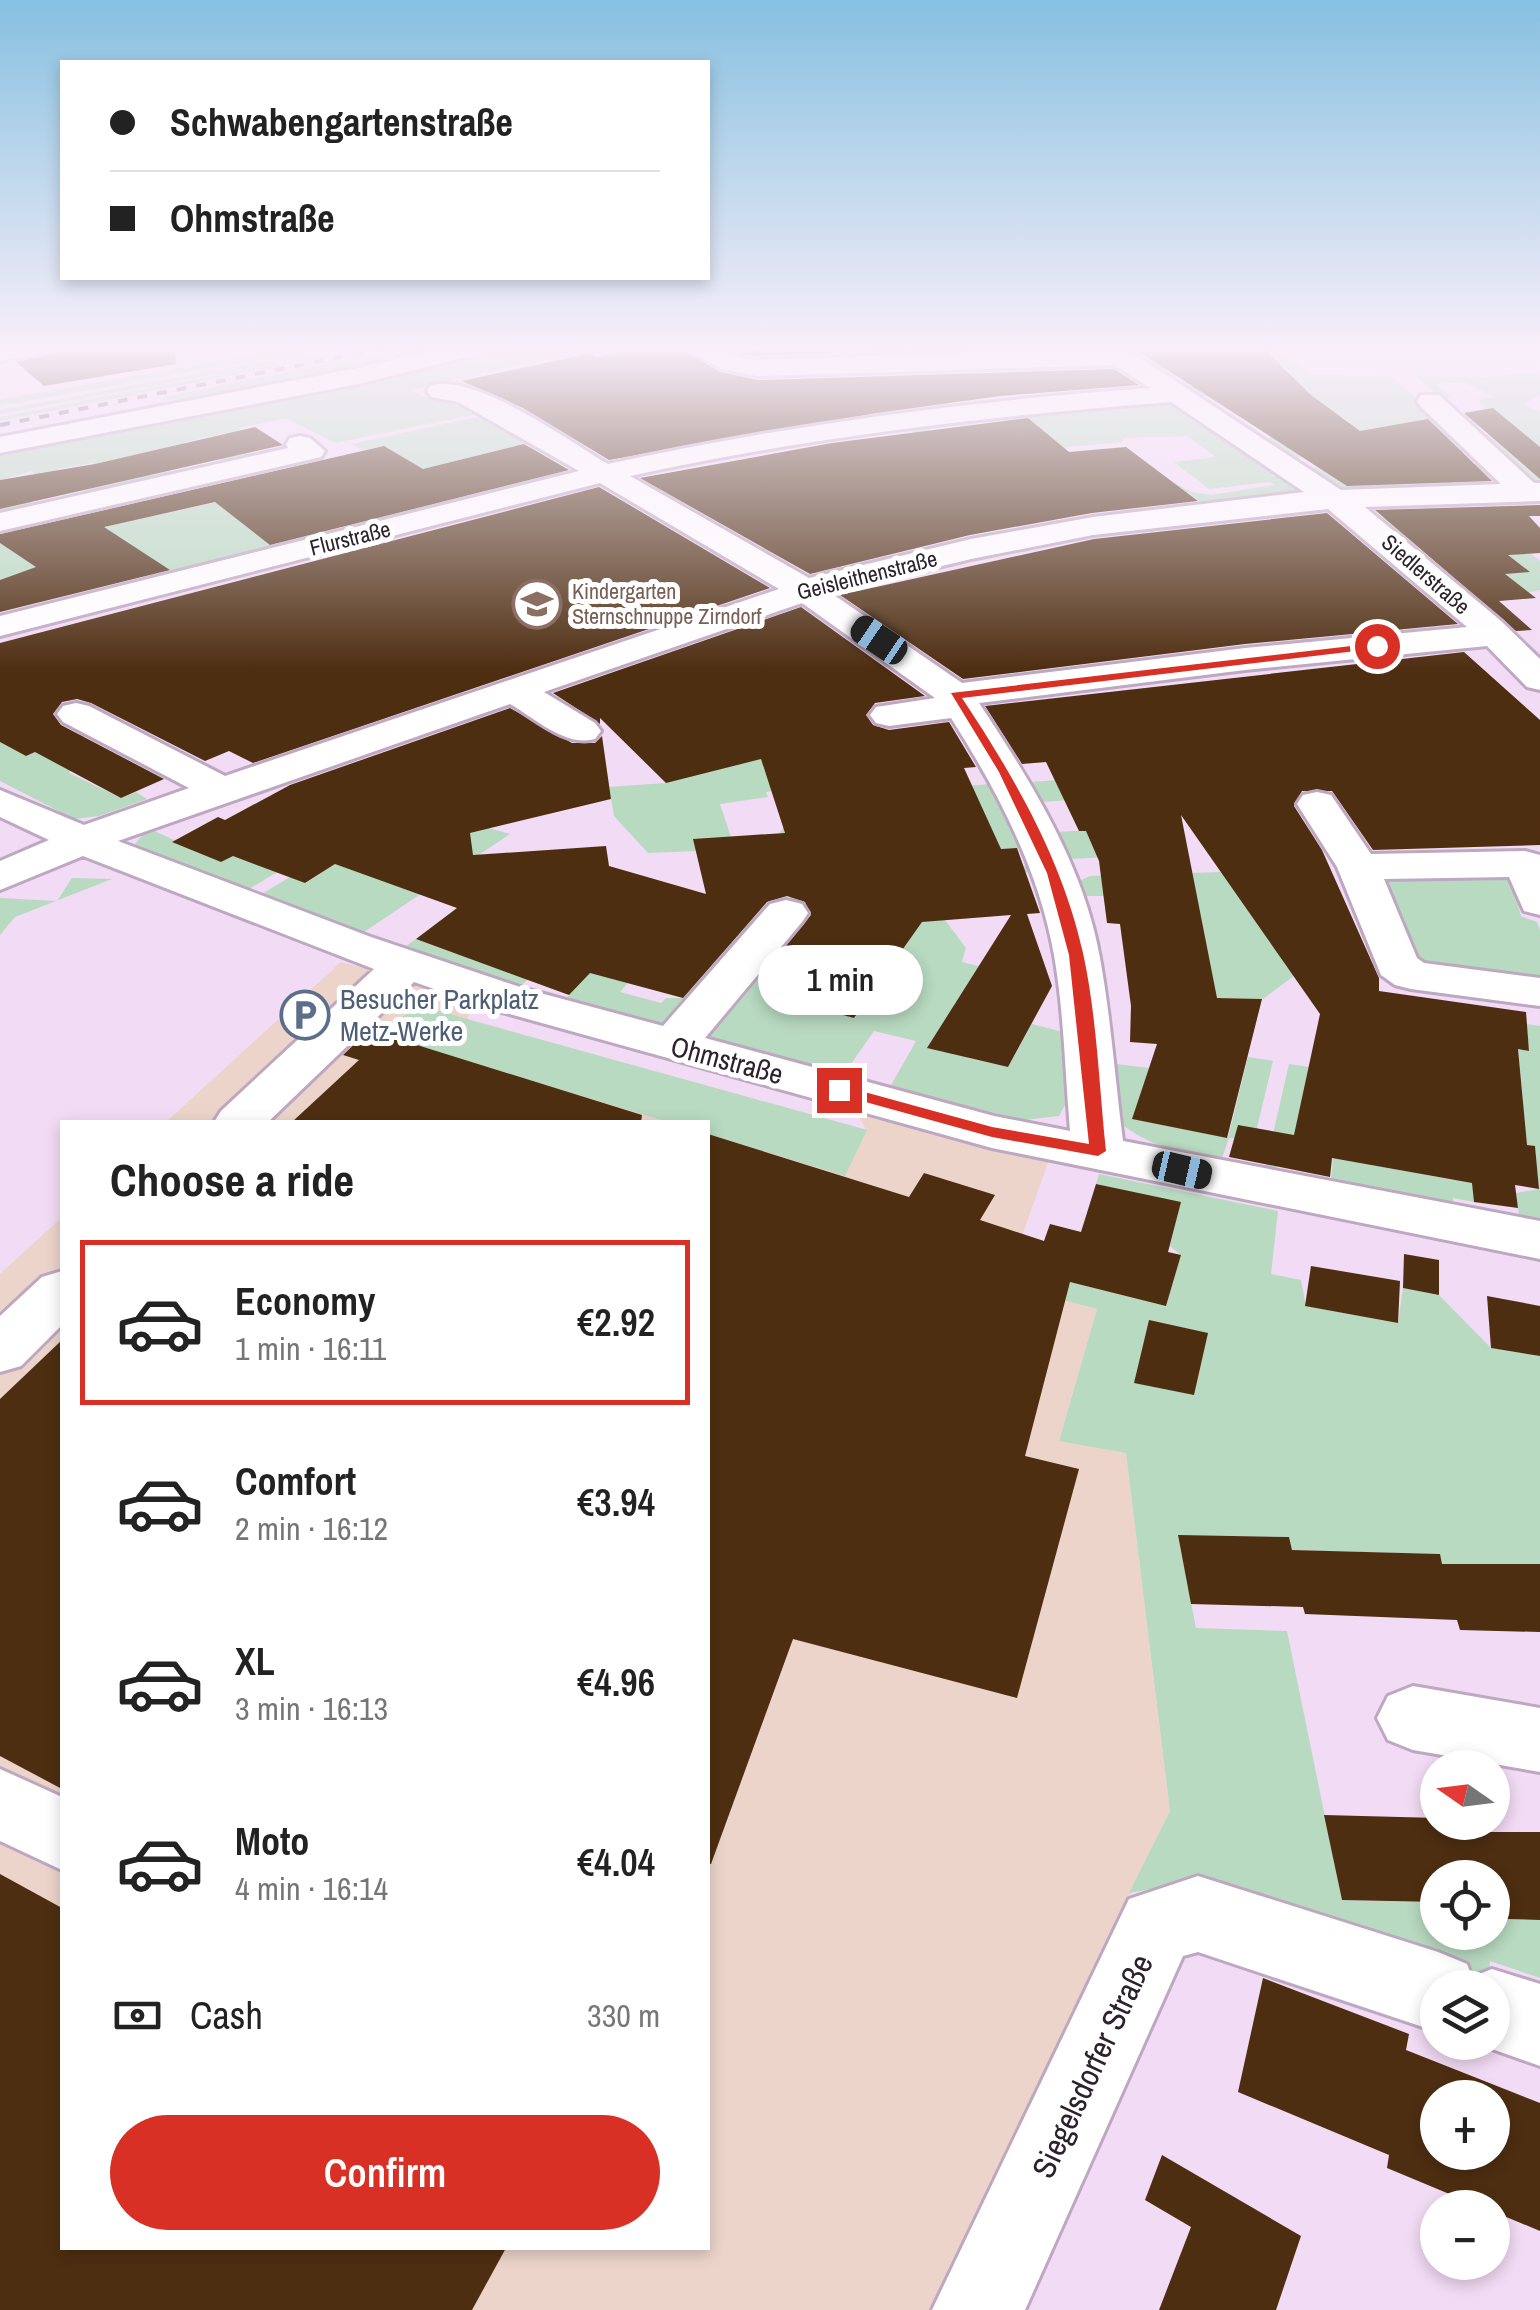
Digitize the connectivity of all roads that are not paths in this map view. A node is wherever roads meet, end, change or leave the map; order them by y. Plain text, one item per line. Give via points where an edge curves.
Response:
1 (299, 454) edge
2 (571, 454) edge
3 (702, 454) edge
4 (1268, 454) edge
5 (1490, 454) edge
6 (606, 473) junction
7 (1533, 492) edge
8 (1336, 499) junction
9 (0, 522) edge
10 (930, 524) dead end
11 (971, 549) junction
12 (806, 590) junction
13 (0, 626) edge
14 (1495, 635) junction
15 (1540, 679) edge
16 (512, 689) junction
17 (946, 701) junction
18 (887, 712) dead end
19 (76, 714) dead end
20 (582, 731) dead end
21 (222, 790) junction
22 (0, 802) edge
23 (1316, 804) dead end
24 (82, 842) junction
25 (1358, 868) junction
26 (0, 877) edge
27 (1540, 902) edge
28 (786, 914) dead end
29 (406, 964) junction
30 (1540, 992) edge
31 (674, 1045) junction
32 (241, 1120) edge
33 (1098, 1151) junction
34 (1540, 1240) edge
35 (60, 1294) edge
36 (0, 1351) edge
37 (1413, 1718) dead end
38 (1540, 1740) edge
39 (0, 1802) edge
40 (60, 1835) edge
41 (1420, 1986) edge
42 (1510, 2016) edge
43 (1540, 2025) edge
44 (978, 2310) edge

1 - 9 street
2 - 6 street
3 - 6 street, Flurstraße
4 - 8 street, Siedlerstraße
5 - 7 street
6 - 12 street via 641,512
6 - 13 street, Flurstraße
7 - 8 street, Geisleithenstraße
8 - 11 street, Geisleithenstraße via 1094,526
8 - 14 street, Siedlerstraße
10 - 11 street
11 - 12 street, Geisleithenstraße
12 - 16 street, Geisleithenstraße
12 - 17 street
14 - 15 street, Siedlerstraße
14 - 17 street via 1238,660
16 - 20 street
16 - 21 street, Geisleithenstraße
17 - 18 street
17 - 33 street via 1005,772 1054,873 1076,955
19 - 21 street
21 - 24 street, Geisleithenstraße
22 - 24 street, Ohmstraße
23 - 25 street
24 - 26 street, Geisleithenstraße
24 - 29 street, Ohmstraße
25 - 27 street via 1525,864
25 - 30 street via 1397,965 1411,975
28 - 31 street
29 - 31 street, Ohmstraße
29 - 32 street
31 - 33 street, Ohmstraße via 992,1132
33 - 34 street, Ohmstraße
35 - 36 street
37 - 38 street
39 - 40 street
41 - 44 street, Siegelsdorfer Straße via 1198,1914 1156,1926
42 - 43 street

